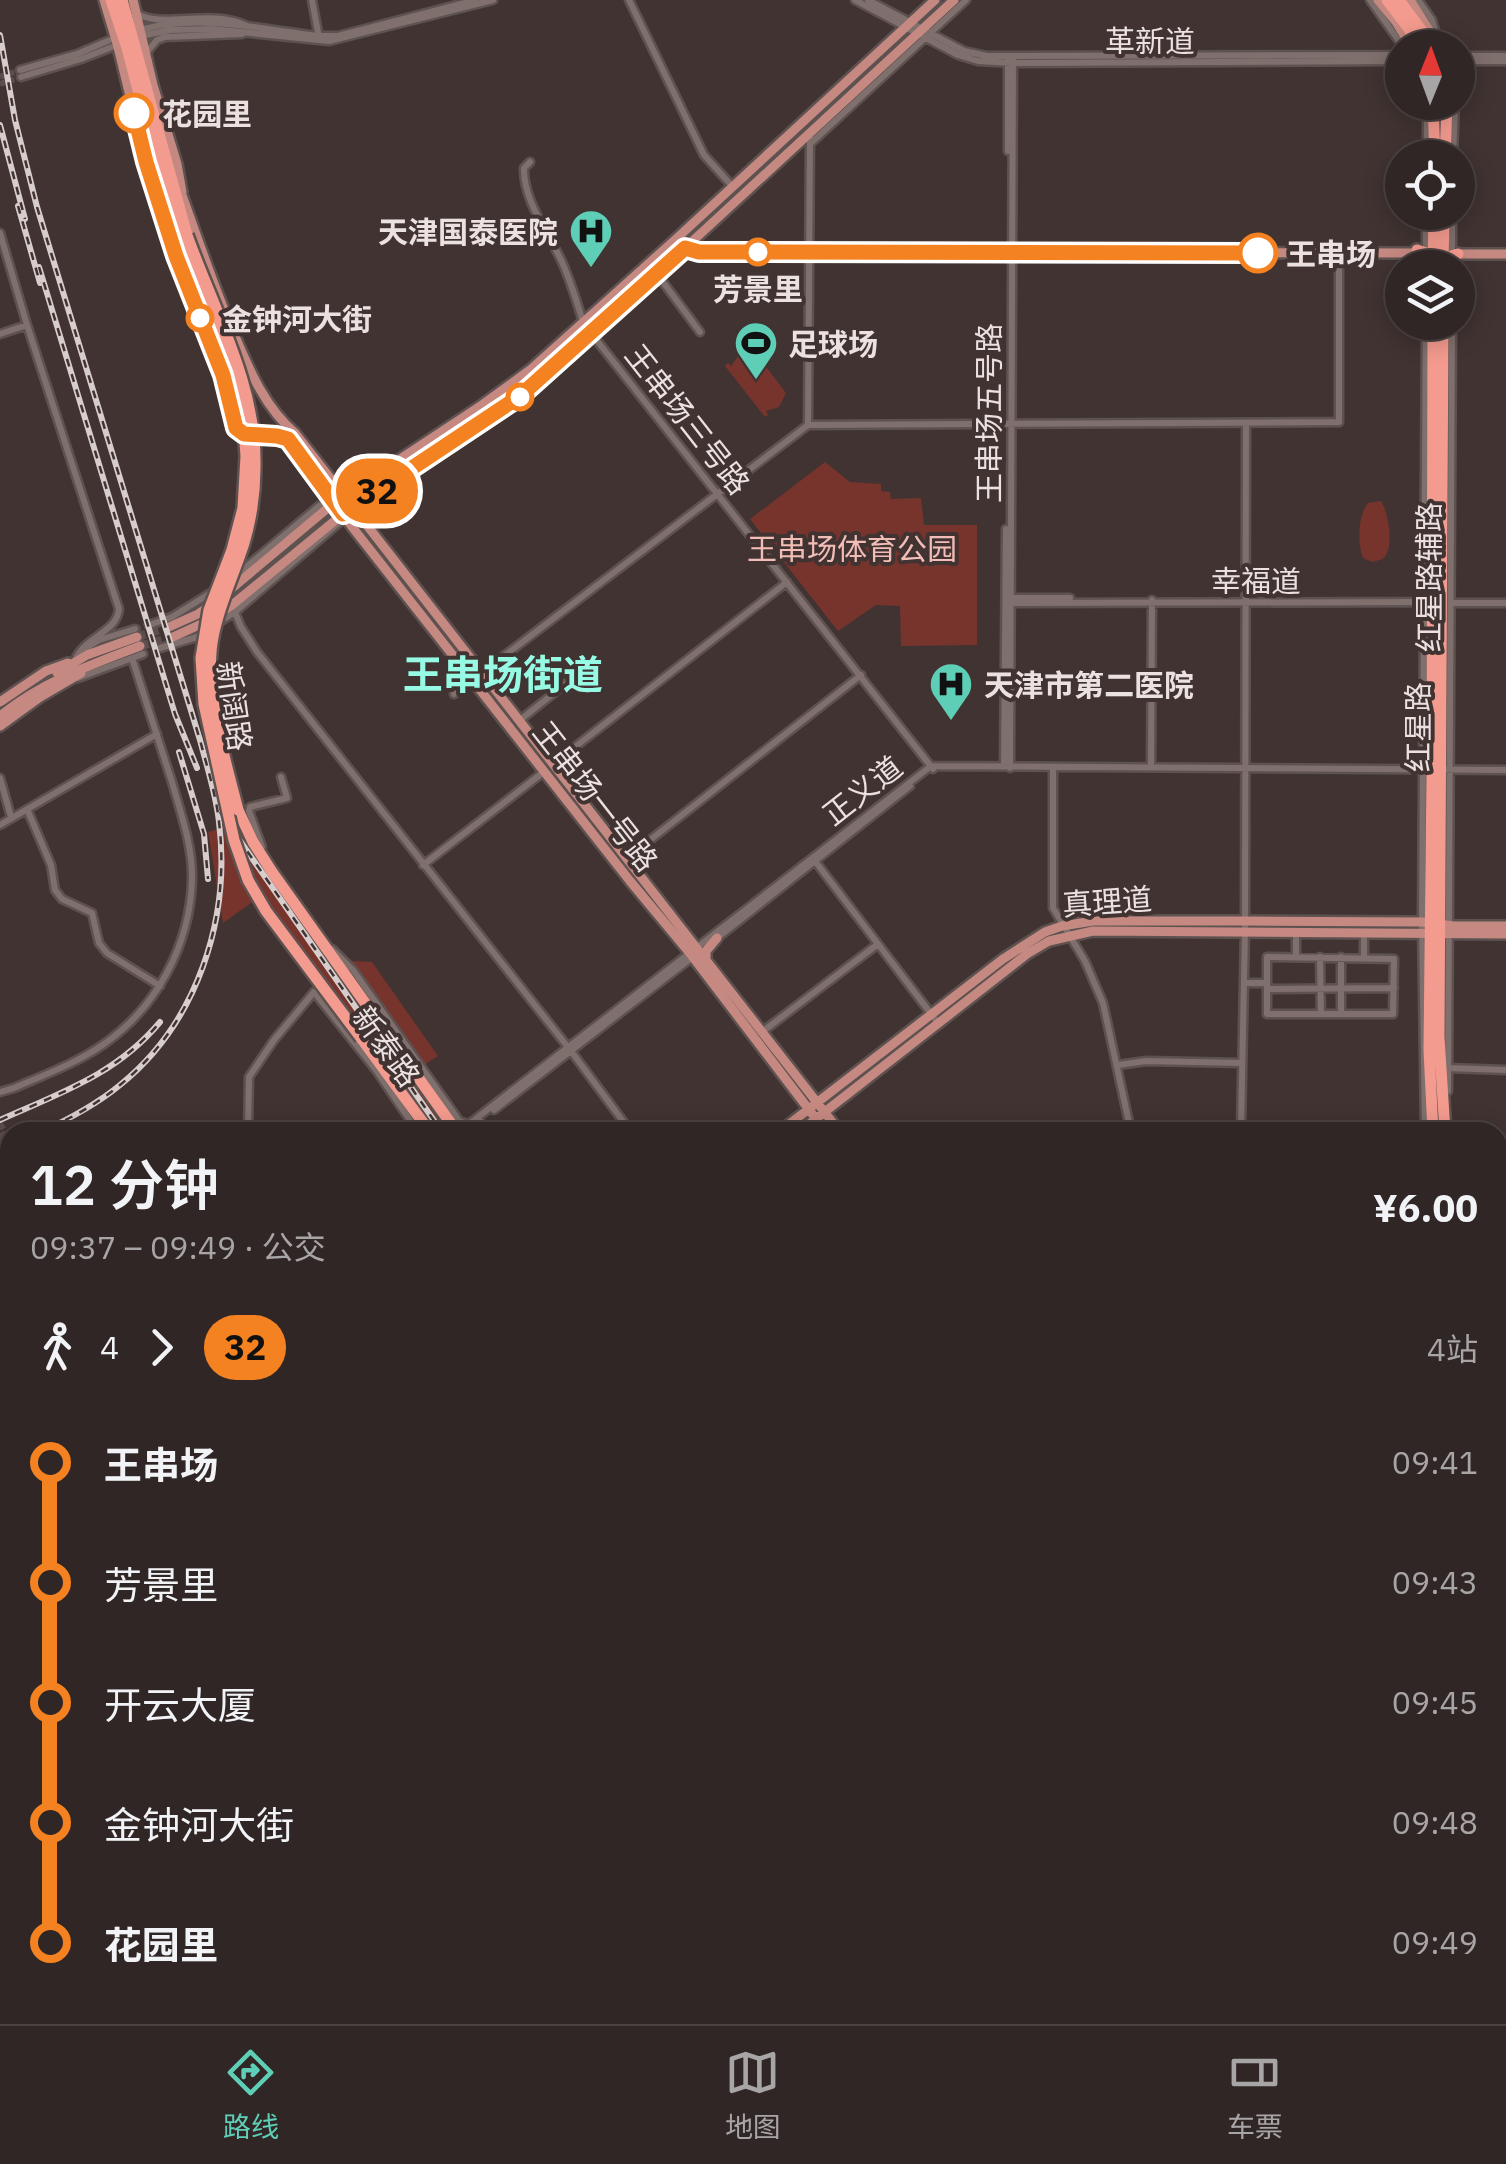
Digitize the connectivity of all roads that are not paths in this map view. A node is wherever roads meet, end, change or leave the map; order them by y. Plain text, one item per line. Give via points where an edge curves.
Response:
1 (107, 0) edge
2 (312, 0) edge
3 (476, 0) edge
4 (494, 0) edge
5 (629, 0) edge
6 (855, 0) edge
7 (868, 0) edge
8 (932, 0) edge
9 (1399, 0) edge
10 (1410, 0) edge
11 (1418, 0) edge
12 (957, 1) edge
13 (1379, 1) edge
14 (130, 3) edge
15 (891, 16) junction
16 (908, 25) junction
17 (248, 30) junction
18 (1394, 30) edge
19 (1407, 30) edge
20 (1421, 30) edge
21 (1429, 30) edge
22 (1433, 30) edge
23 (924, 34) junction
24 (137, 36) junction
25 (319, 38) junction
26 (111, 43) dead end
27 (145, 54) junction
28 (1385, 58) edge
29 (1475, 59) edge
30 (1506, 59) edge
31 (1010, 60) junction
32 (20, 74) tunnel mouth
33 (152, 108) junction
34 (147, 130) junction
35 (810, 138) junction
36 (530, 162) dead end
37 (732, 186) junction
38 (157, 195) junction
39 (183, 199) junction
40 (1436, 230) edge
41 (1439, 230) edge
42 (0, 233) edge
43 (1438, 235) junction
44 (182, 236) junction
45 (679, 236) junction
46 (688, 245) junction
47 (1438, 250) edge
48 (811, 251) junction
49 (1010, 251) junction
50 (1339, 252) junction
51 (1385, 253) edge
52 (1506, 253) edge
53 (1475, 254) edge
54 (657, 274) junction
55 (583, 323) junction
56 (27, 326) junction
57 (700, 332) dead end
58 (0, 334) edge
59 (591, 334) junction
60 (1431, 340) edge
61 (1443, 340) edge
62 (1451, 340) edge
63 (1009, 424) junction
64 (1246, 424) junction
65 (808, 426) junction
66 (717, 493) junction
67 (339, 499) junction
68 (353, 507) junction
69 (343, 514) junction
70 (319, 515) junction
71 (327, 526) junction
72 (787, 582) junction
73 (1008, 600) junction
74 (1152, 600) junction
75 (1246, 600) junction
76 (1438, 600) junction
77 (1506, 601) edge
78 (233, 609) junction
79 (152, 624) tunnel mouth
80 (139, 642) junction
81 (160, 648) dead end
82 (132, 658) junction
83 (75, 661) junction
84 (67, 675) junction
85 (478, 676) junction
86 (862, 676) junction
87 (568, 682) dead end
88 (454, 694) dead end
89 (0, 702) edge
90 (0, 713) edge
91 (520, 720) junction
92 (0, 726) edge
93 (157, 734) junction
94 (1005, 749) dead end
95 (549, 767) junction
96 (988, 767) dead end
97 (1007, 767) junction
98 (932, 768) junction
99 (1151, 768) junction
100 (1245, 769) junction
101 (1054, 770) junction
102 (1436, 771) junction
103 (1506, 772) edge
104 (281, 777) dead end
105 (0, 778) edge
106 (26, 809) junction
107 (11, 817) junction
108 (0, 824) edge
109 (627, 858) junction
110 (813, 859) junction
111 (423, 865) junction
112 (272, 872) junction
113 (1245, 926) junction
114 (1506, 926) edge
115 (1434, 927) junction
116 (1065, 931) junction
117 (1296, 932) junction
118 (1364, 934) junction
119 (1506, 934) edge
120 (715, 936) joint
121 (878, 944) junction
122 (694, 952) junction
123 (1296, 957) junction
124 (1320, 957) junction
125 (1342, 957) junction
126 (1364, 958) junction
127 (707, 974) joint
128 (1244, 984) junction
129 (160, 986) junction
130 (1267, 986) junction
131 (1394, 988) junction
132 (1320, 990) junction
133 (1341, 990) junction
134 (931, 1014) junction
135 (1321, 1014) junction
136 (1341, 1014) junction
137 (938, 1023) junction
138 (762, 1032) junction
139 (570, 1049) junction
140 (1242, 1062) junction
141 (1118, 1065) junction
142 (1448, 1068) junction
143 (1506, 1070) edge
144 (805, 1090) dead end
145 (0, 1092) edge
146 (795, 1098) dead end
147 (812, 1106) junction
148 (1428, 1112) junction
149 (820, 1116) junction
150 (248, 1122) edge
151 (416, 1122) edge
152 (419, 1122) edge
153 (454, 1122) edge
154 (471, 1122) edge
155 (479, 1122) edge
156 (625, 1122) edge
157 (792, 1122) edge
158 (812, 1122) edge
159 (822, 1122) edge
160 (828, 1122) edge
161 (1128, 1122) edge
162 (1242, 1122) edge
163 (1426, 1122) edge
164 (1430, 1122) edge
165 (1446, 1122) edge
166 (1447, 1122) edge

1 - 24 highway
1 - 38 main road
2 - 25 street
3 - 25 street
4 - 25 street via 346,38
5 - 37 street via 704,155
6 - 15 street
7 - 15 street
8 - 16 main road
9 - 20 highway
10 - 21 main road
11 - 22 street
12 - 23 main road
12 - 23 street
13 - 18 street
13 - 19 highway
14 - 17 street via 151,20 205,17 237,21
14 - 24 highway
14 - 27 main road
15 - 16 street, 革新道
16 - 23 street, 革新道
16 - 37 main road
17 - 24 street via 190,22
17 - 25 street
17 - 27 street via 165,37
23 - 31 street, 革新道 via 968,59
23 - 35 main road
24 - 33 highway
24 - 34 highway
26 - 32 street
27 - 39 main road
28 - 31 street, 革新道
29 - 30 street
31 - 49 street, 王串场五号路
33 - 39 main road
33 - 44 highway
34 - 38 main road
34 - 44 highway
35 - 46 main road
35 - 48 street
36 - 55 street via 524,180
37 - 45 main road
38 - 67 main road via 236,428 288,439
39 - 67 main road via 247,365
40 - 43 highway
41 - 43 highway
42 - 56 street
43 - 47 highway
44 - 112 highway, 新阔路, bridge via 244,380 254,438 249,525 222,602 210,665 238,810
44 - 152 highway, 新阔路, bridge via 244,429 243,508 209,610 202,658 204,704 241,864
45 - 46 main road
45 - 55 main road
46 - 48 main road via 699,252
46 - 54 main road
48 - 49 main road
48 - 65 street
49 - 50 main road
49 - 63 street, 王串场五号路
50 - 51 main road
50 - 64 street via 1339,422
52 - 53 main road
54 - 57 street
54 - 59 main road
55 - 67 main road via 498,394
56 - 58 street
56 - 83 street via 119,608 115,622 83,646
59 - 66 street, 王串场三号路
59 - 68 main road via 520,396
60 - 76 highway, 红星路
61 - 76 highway, 红星路
62 - 76 street, 红星路辅路
63 - 64 street
63 - 65 street
63 - 73 street, 王串场五号路
64 - 75 street
65 - 66 street
66 - 72 street, 王串场三号路
66 - 85 street
67 - 68 main road, 王串场一号路
67 - 69 main road, 王串场一号路
67 - 70 main road
67 - 79 street via 319,506 203,600
68 - 69 main road
68 - 85 main road, 王串场一号路
69 - 71 main road
69 - 78 street
69 - 85 main road, 王串场一号路
70 - 71 main road via 328,518
70 - 78 main road via 171,632
71 - 78 main road
72 - 86 street, 王串场三号路
72 - 95 street
73 - 74 street, 幸福道
73 - 97 street, 王串场五号路
74 - 75 street, 幸福道
74 - 99 street
75 - 76 street, 幸福道
75 - 100 street
76 - 77 street, 幸福道
76 - 102 highway, 红星路
78 - 81 street via 197,637
78 - 111 street via 256,652
80 - 82 street
80 - 83 main road
80 - 84 main road
82 - 84 street
82 - 93 street
83 - 84 main road
83 - 89 main road via 46,671
84 - 90 main road
84 - 92 main road
85 - 88 street
85 - 91 main road, 王串场一号路
85 - 95 main road, 王串场一号路
86 - 98 street, 王串场三号路
86 - 109 street
87 - 91 street
91 - 95 main road, 王串场一号路
93 - 106 street
93 - 129 street via 192,880 179,948
94 - 96 street
95 - 109 main road, 王串场一号路
95 - 111 street
95 - 122 main road, 王串场一号路 via 630,881
97 - 98 street, 正义道
97 - 99 street, 正义道
97 - 101 street, 正义道
98 - 110 street, 正义道
99 - 100 street, 正义道
99 - 101 street, 正义道
100 - 102 street, 正义道
100 - 113 street
101 - 116 street via 1053,908
102 - 103 street, 正义道
102 - 115 highway, 红星路
102 - 115 street
104 - 112 street via 287,798 249,811
105 - 107 street
106 - 107 street
106 - 129 street via 55,890 92,913 107,952
107 - 108 street
109 - 122 main road, 王串场一号路
110 - 121 street
110 - 122 street, 正义道
111 - 139 street
112 - 153 highway, 新阔路
113 - 115 main road, 真理道
113 - 116 main road, 真理道 via 1093,921
113 - 117 main road, 真理道
113 - 128 street
114 - 115 main road, 真理道
115 - 118 main road, 真理道
115 - 119 main road, 真理道
115 - 142 street
115 - 148 highway, 红星路
115 - 165 highway, 红星路
116 - 134 main road, 真理道 via 1045,932 1020,946
116 - 137 main road, 真理道
116 - 141 street via 1104,1002
117 - 118 main road, 真理道
117 - 123 street
118 - 126 street
120 - 122 street
120 - 127 main road via 705,954
121 - 134 street
121 - 138 street
122 - 127 street
122 - 138 main road, 王串场一号路
122 - 139 street, 正义道
122 - 147 main road, 王串场一号路
123 - 124 street
123 - 130 street via 1267,957
124 - 125 street
124 - 132 street
125 - 126 street
125 - 133 street
126 - 131 street via 1394,958
128 - 130 street
128 - 140 street
129 - 145 street via 103,1045
130 - 132 street
130 - 135 street via 1267,1014
131 - 133 street
131 - 136 street via 1393,1014
132 - 133 street
132 - 135 street
133 - 136 street
134 - 137 street
134 - 147 main road, 真理道
135 - 136 street
137 - 149 main road, 真理道
138 - 147 main road, 王串场一号路
139 - 154 street, 正义道
139 - 155 street, 正义道
139 - 156 street
140 - 141 street
140 - 162 street
141 - 161 street
142 - 143 street
142 - 166 street
144 - 147 main road, 王串场一号路
146 - 147 main road, 王串场一号路
147 - 149 main road, 王串场一号路 via 805,1111
147 - 157 main road, 真理道
148 - 163 street
148 - 164 highway, 红星路
149 - 158 main road, 真理道
149 - 159 main road, 王串场一号路
149 - 160 main road, 王串场一号路
150 - 151 street, 新泰路 via 250,1077 314,992

